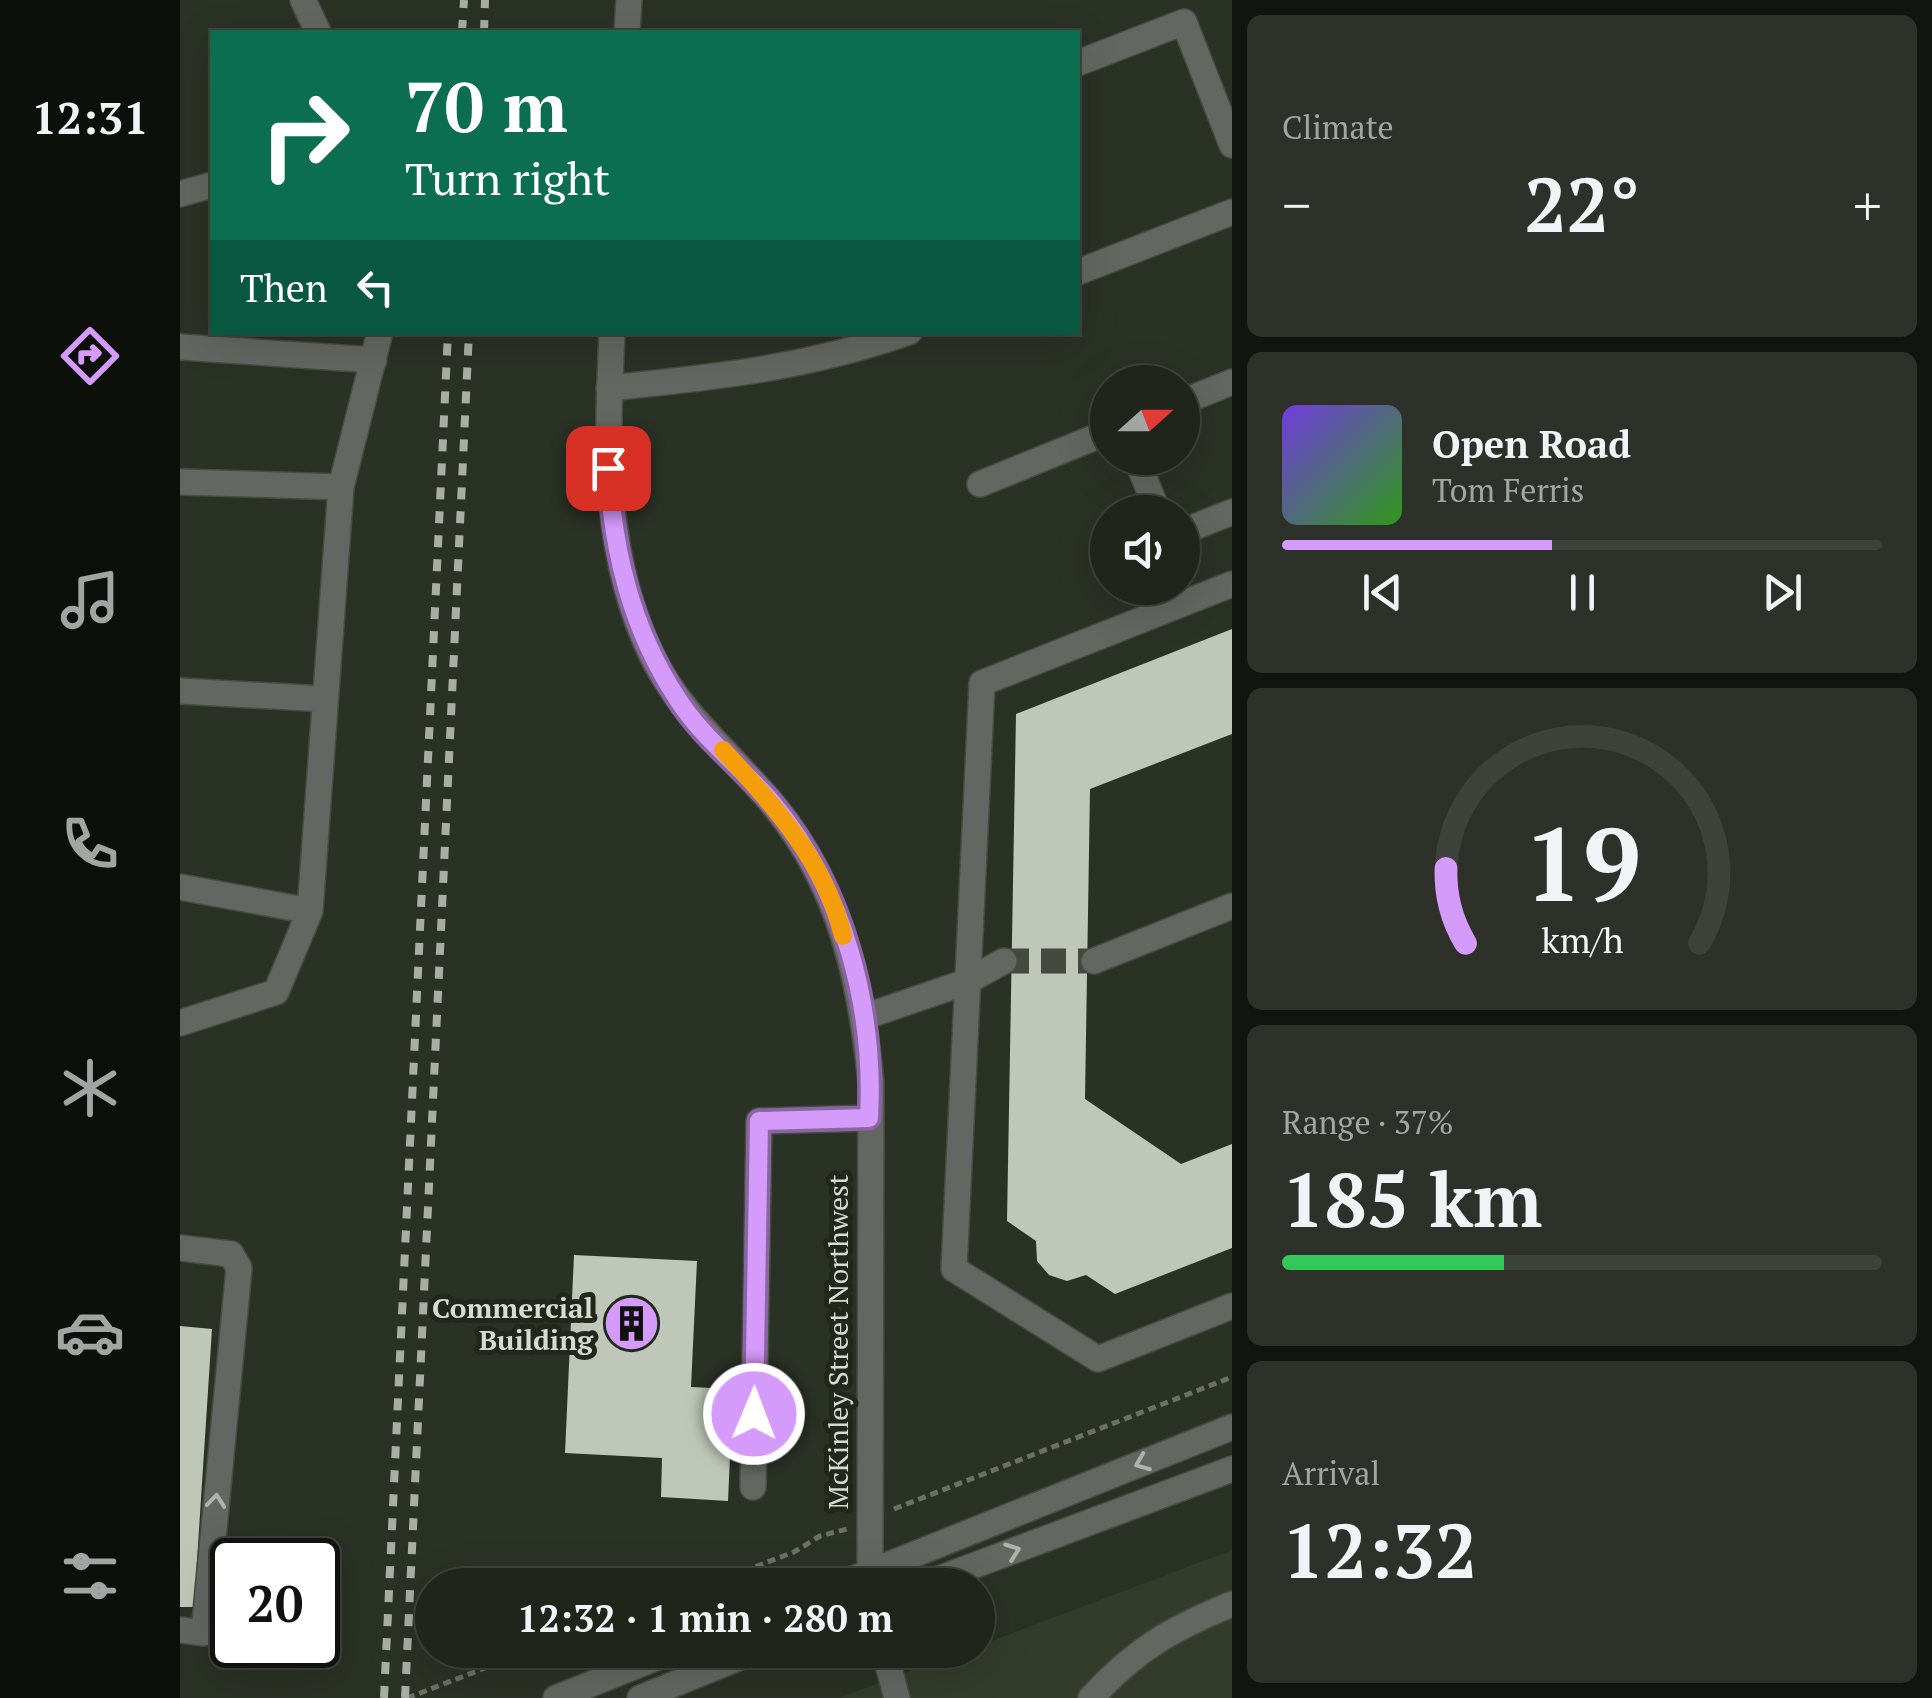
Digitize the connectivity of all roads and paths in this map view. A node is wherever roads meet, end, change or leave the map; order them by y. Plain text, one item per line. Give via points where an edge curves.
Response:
1 (303, 0) edge
2 (629, 0) edge
3 (317, 30) edge
4 (627, 30) edge
5 (1080, 62) edge
6 (1232, 145) edge
7 (210, 185) edge
8 (180, 194) edge
9 (1232, 212) edge
10 (1080, 271) edge
11 (379, 335) edge
12 (612, 335) edge
13 (901, 335) edge
14 (180, 348) edge
15 (374, 360) junction
16 (1232, 382) edge
17 (609, 388) junction
18 (1200, 395) edge
19 (1090, 439) edge
20 (180, 482) edge
21 (980, 484) dead end
22 (341, 487) junction
23 (1232, 512) edge
24 (1200, 525) edge
25 (1232, 584) edge
26 (180, 692) edge
27 (326, 699) junction
28 (180, 887) edge
29 (1232, 906) edge
30 (310, 910) junction
31 (1004, 961) tunnel mouth
32 (1094, 962) tunnel mouth
33 (966, 982) junction
34 (864, 1017) junction
35 (180, 1024) edge
36 (869, 1118) junction
37 (180, 1248) edge
38 (1232, 1306) edge
39 (1232, 1377) edge
40 (1232, 1426) edge
41 (1232, 1469) edge
42 (753, 1487) dead end
43 (907, 1503) dead end
44 (836, 1534) dead end
45 (752, 1568) edge
46 (870, 1568) edge
47 (896, 1568) edge
48 (967, 1568) edge
49 (1232, 1604) edge
50 (192, 1632) edge
51 (485, 1668) edge
52 (631, 1668) edge
53 (714, 1668) edge
54 (889, 1668) edge
55 (407, 1698) edge
56 (556, 1698) edge
57 (640, 1698) edge
58 (897, 1698) edge
59 (1091, 1698) edge

1 - 3 street
2 - 4 street
5 - 6 street via 1184,22
7 - 8 street
9 - 10 street
11 - 15 street
12 - 17 street, McKinley Street Northwest
13 - 17 street via 768,372
14 - 15 street
15 - 22 street
16 - 18 street
17 - 34 street, McKinley Street Northwest via 612,525 631,608 679,702 775,807 823,876
19 - 21 street
20 - 22 street
22 - 27 street
23 - 24 street
25 - 33 street via 982,684
26 - 27 street
27 - 30 street
28 - 30 street
29 - 32 street
30 - 35 street via 276,992
31 - 33 street
33 - 34 street
33 - 38 street via 954,1268 1098,1360
34 - 36 street, McKinley Street Northwest
36 - 42 street via 759,1121
36 - 46 street, McKinley Street Northwest
50 -> 37 street via 239,1268 231,1254
39 - 43 path
40 -> 47 street
48 -> 41 street
44 - 45 path
49 - 59 street via 1170,1630
51 - 55 path
52 - 56 street
53 - 57 street
54 - 58 street

